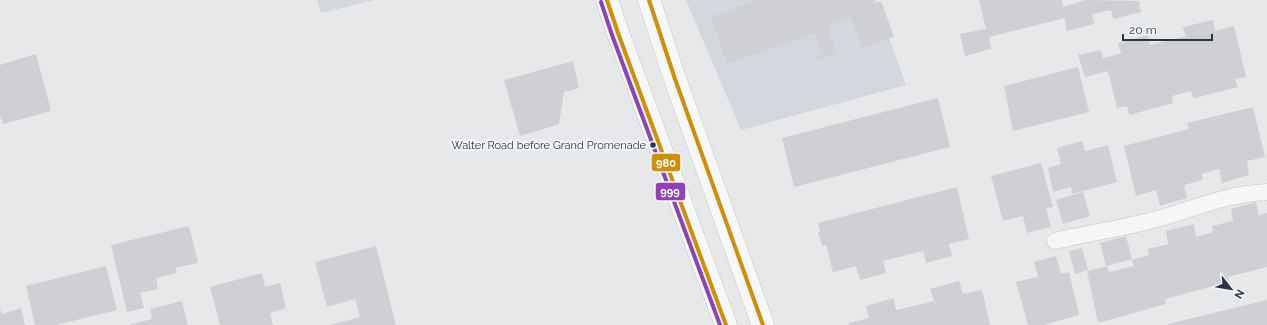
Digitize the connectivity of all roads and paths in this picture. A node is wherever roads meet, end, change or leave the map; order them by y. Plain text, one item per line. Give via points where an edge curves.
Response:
1 (607, 0) edge
2 (649, 0) edge
3 (1267, 192) edge
4 (1055, 241) dead end
5 (726, 325) edge
6 (763, 325) edge

1 - 5 main road
2 - 6 main road
3 - 4 lane via 1226,197 1157,219

